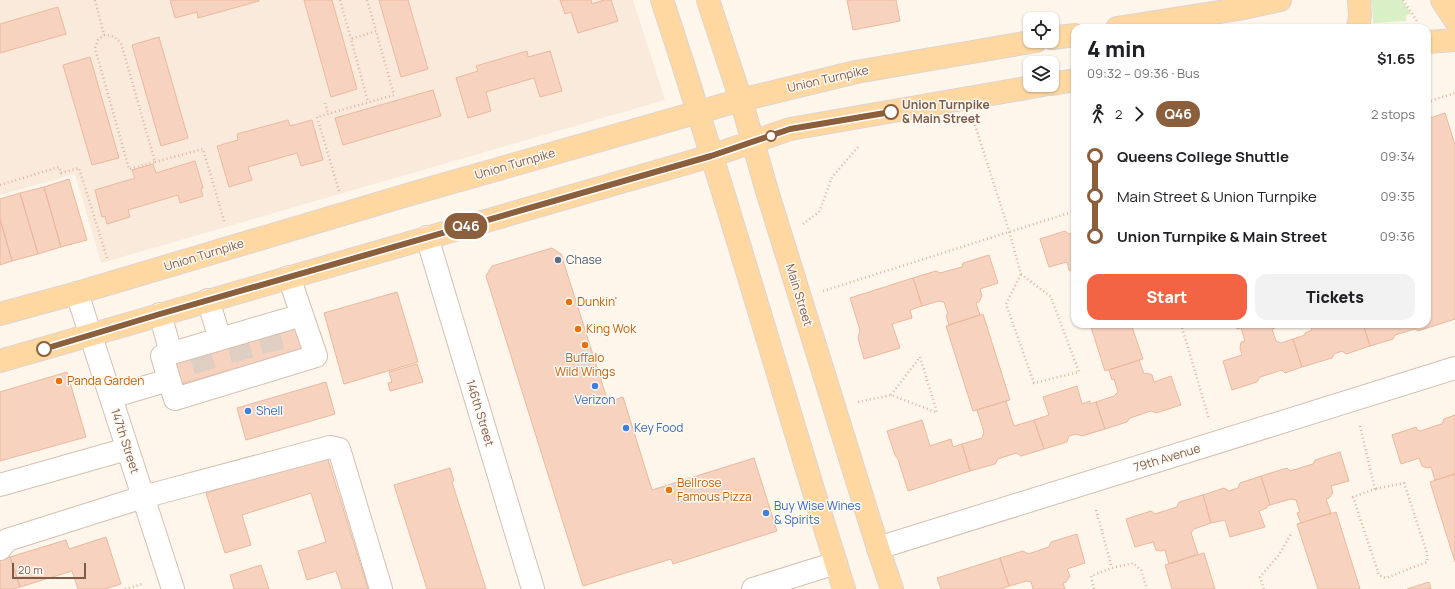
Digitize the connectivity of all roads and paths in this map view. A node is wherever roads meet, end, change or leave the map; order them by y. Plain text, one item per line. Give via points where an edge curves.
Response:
1 (95, 0) edge
2 (340, 0) edge
3 (367, 0) edge
4 (662, 0) edge
5 (708, 0) edge
6 (1276, 0) edge
7 (1359, 0) edge
8 (1403, 0) edge
9 (1442, 0) edge
10 (1455, 20) edge
11 (1143, 24) edge
12 (1359, 24) edge
13 (1418, 24) edge
14 (376, 31) junction
15 (1431, 34) edge
16 (104, 35) junction
17 (1071, 36) edge
18 (1059, 37) edge
19 (351, 39) junction
20 (1455, 40) edge
21 (1023, 43) edge
22 (1071, 81) edge
23 (1059, 83) edge
24 (1023, 88) edge
25 (1455, 93) edge
26 (741, 100) junction
27 (1431, 101) edge
28 (368, 102) junction
29 (325, 103) dead end
30 (699, 113) junction
31 (328, 114) junction
32 (975, 125) dead end
33 (752, 143) junction
34 (859, 146) dead end
35 (711, 156) junction
36 (154, 162) junction
37 (0, 185) edge
38 (339, 191) dead end
39 (1071, 212) edge
40 (225, 224) dead end
41 (802, 224) dead end
42 (1010, 231) junction
43 (427, 237) junction
44 (107, 258) dead end
45 (1021, 274) junction
46 (289, 277) junction
47 (822, 291) dead end
48 (77, 292) junction
49 (208, 300) junction
50 (0, 314) edge
51 (160, 314) junction
52 (302, 315) junction
53 (1182, 328) edge
54 (90, 334) junction
55 (230, 338) junction
56 (171, 353) junction
57 (0, 361) edge
58 (1455, 368) edge
59 (169, 380) junction
60 (891, 396) junction
61 (111, 397) junction
62 (857, 403) dead end
63 (1210, 419) dead end
64 (1360, 426) dead end
65 (127, 449) junction
66 (0, 485) edge
67 (1375, 489) junction
68 (143, 498) junction
69 (1096, 510) dead end
70 (1292, 532) dead end
71 (878, 548) junction
72 (0, 549) edge
73 (836, 563) junction
74 (1112, 568) junction
75 (142, 584) dead end
76 (125, 589) edge
77 (173, 589) edge
78 (381, 589) edge
79 (533, 589) edge
80 (754, 589) edge
81 (844, 589) edge
82 (892, 589) edge
83 (1094, 589) edge
84 (1147, 589) edge
85 (1264, 589) edge

1 - 16 path
2 - 19 path
3 - 14 path
4 - 30 main road
5 - 26 main road, Main Street
6 - 11 main road via 1239,9
7 - 12 main road
8 - 13 path
9 - 10 main road
14 - 19 path
14 - 28 path via 394,95
15 - 20 main road
16 - 36 path via 115,37 121,43
16 - 36 path via 98,40 95,48 129,169
17 - 18 main road
19 - 28 path
21 - 26 main road, Union Turnpike via 856,72
22 - 23 main road
24 - 33 main road via 790,129
25 - 27 path
26 - 30 main road, Union Turnpike
26 - 33 main road, Main Street
28 - 31 path
29 - 31 path
30 - 35 main road
30 - 48 main road, Union Turnpike
31 - 38 path via 317,117
32 - 42 path
33 - 35 main road
33 - 71 main road, Main Street
34 - 41 path via 832,177 819,212
35 - 43 main road
35 - 73 main road
36 - 40 path via 203,149
37 - 44 path via 59,167 61,173 79,168
39 - 42 path
42 - 45 path
42 - 47 path
43 - 46 main road
43 - 79 street, 146th Street
45 - 45 path via 1051,297 1079,372 1034,383 1006,304
46 - 49 main road
46 - 52 street
48 - 50 main road, Union Turnpike
48 - 54 street, 147th Street
49 - 51 main road
49 - 55 street
51 - 54 main road
51 - 56 street
52 - 55 street via 268,328
52 - 59 street via 316,356 276,362 209,382 175,399
53 - 63 path
54 - 57 main road
54 - 61 street, 147th Street
55 - 56 street
56 - 59 street via 162,356
58 - 71 street, 79th Avenue
59 - 61 street
60 - 60 path via 931,410 938,413 920,357
60 - 62 path
61 - 65 street, 147th Street
64 - 67 path
65 - 66 street
65 - 68 street, 147th Street
67 - 67 path via 1353,497 1380,575 1386,578 1427,562 1427,553 1404,483
68 - 72 street via 7,540
68 - 77 street, 147th Street
68 - 78 street via 330,447 339,450
69 - 74 path
70 - 85 path via 1279,556 1260,577
71 - 82 main road, Main Street
73 - 80 street
73 - 81 main road
74 - 83 path via 1090,576
74 - 84 path via 1133,563 1141,570
75 - 76 path

